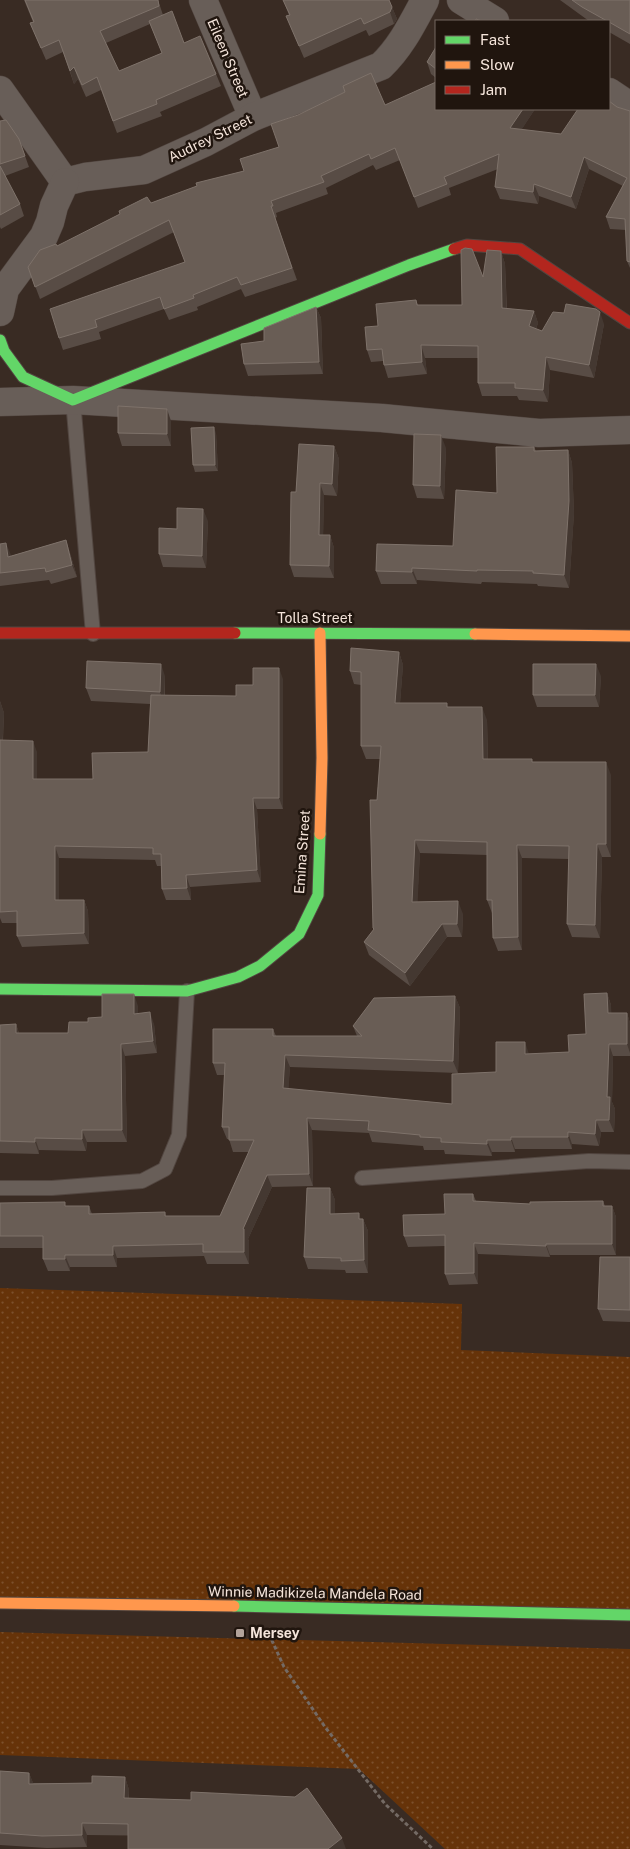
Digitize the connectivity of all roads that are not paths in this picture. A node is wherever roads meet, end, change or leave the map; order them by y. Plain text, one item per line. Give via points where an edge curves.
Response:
1 (203, 0) edge
2 (425, 0) edge
3 (461, 0) edge
4 (493, 20) edge
5 (0, 90) edge
6 (610, 93) edge
7 (630, 106) edge
8 (253, 117) junction
9 (66, 182) junction
10 (2, 296) edge
11 (630, 323) edge
12 (0, 340) edge
13 (73, 400) junction
14 (0, 402) edge
15 (630, 430) edge
16 (0, 633) edge
17 (320, 633) junction
18 (93, 634) junction
19 (630, 636) edge
20 (0, 989) edge
21 (187, 991) junction
22 (630, 1162) edge
23 (362, 1178) dead end
24 (0, 1188) edge
25 (0, 1603) edge
26 (630, 1615) edge

1 - 8 street, Eileen Street
2 - 8 street, Audrey Street via 394,54 381,66
3 - 4 street
5 - 9 street
6 - 7 street
8 - 9 street, Audrey Street via 144,170
9 - 10 street via 44,236
11 - 13 street via 520,249 467,245 409,265
12 - 13 street via 23,377
13 - 14 street
13 - 15 street via 382,418 539,433
13 - 18 lane
16 - 18 street, Tolla Street
17 - 18 street, Tolla Street
17 - 19 street, Tolla Street
17 - 21 street, Emina Street via 322,758 318,895 299,934 260,966 238,977
20 - 21 street, Emina Street
21 - 24 lane via 179,1135 165,1169 142,1180 52,1188
22 - 23 lane via 589,1161
25 - 26 street, Winnie Madikizela Mandela Road

